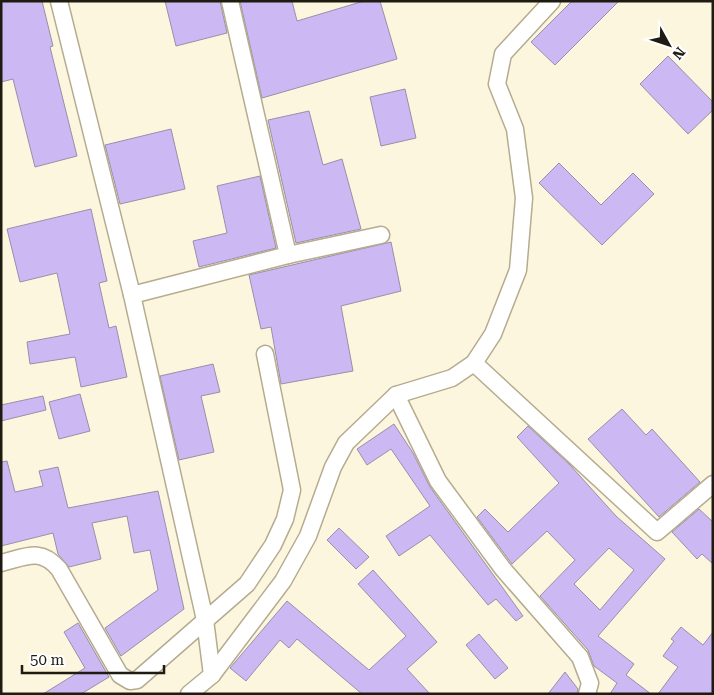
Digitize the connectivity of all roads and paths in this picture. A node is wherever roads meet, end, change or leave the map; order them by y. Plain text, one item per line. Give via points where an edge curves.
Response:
1 (58, 1) edge
2 (230, 1) edge
3 (552, 1) edge
4 (381, 235) dead end
5 (288, 255) junction
6 (132, 295) junction
7 (265, 354) dead end
8 (474, 363) junction
9 (396, 396) junction
10 (713, 484) edge
11 (1, 564) edge
12 (205, 620) junction
13 (212, 675) junction
14 (189, 694) edge
15 (587, 694) edge

1 - 6 street
2 - 5 street
3 - 8 street via 503,54 497,84 515,128 524,198 518,270 493,334
4 - 5 street
5 - 6 street
6 - 12 street
7 - 12 street via 292,490 286,519 247,584
8 - 9 street via 452,378
8 - 10 street via 657,532
9 - 13 street via 346,443 333,467 308,536 283,581
9 - 15 street via 438,481 503,568 580,658 590,683
11 - 12 street via 38,554 50,558 120,675 130,681 137,680
12 - 13 street
13 - 14 street

